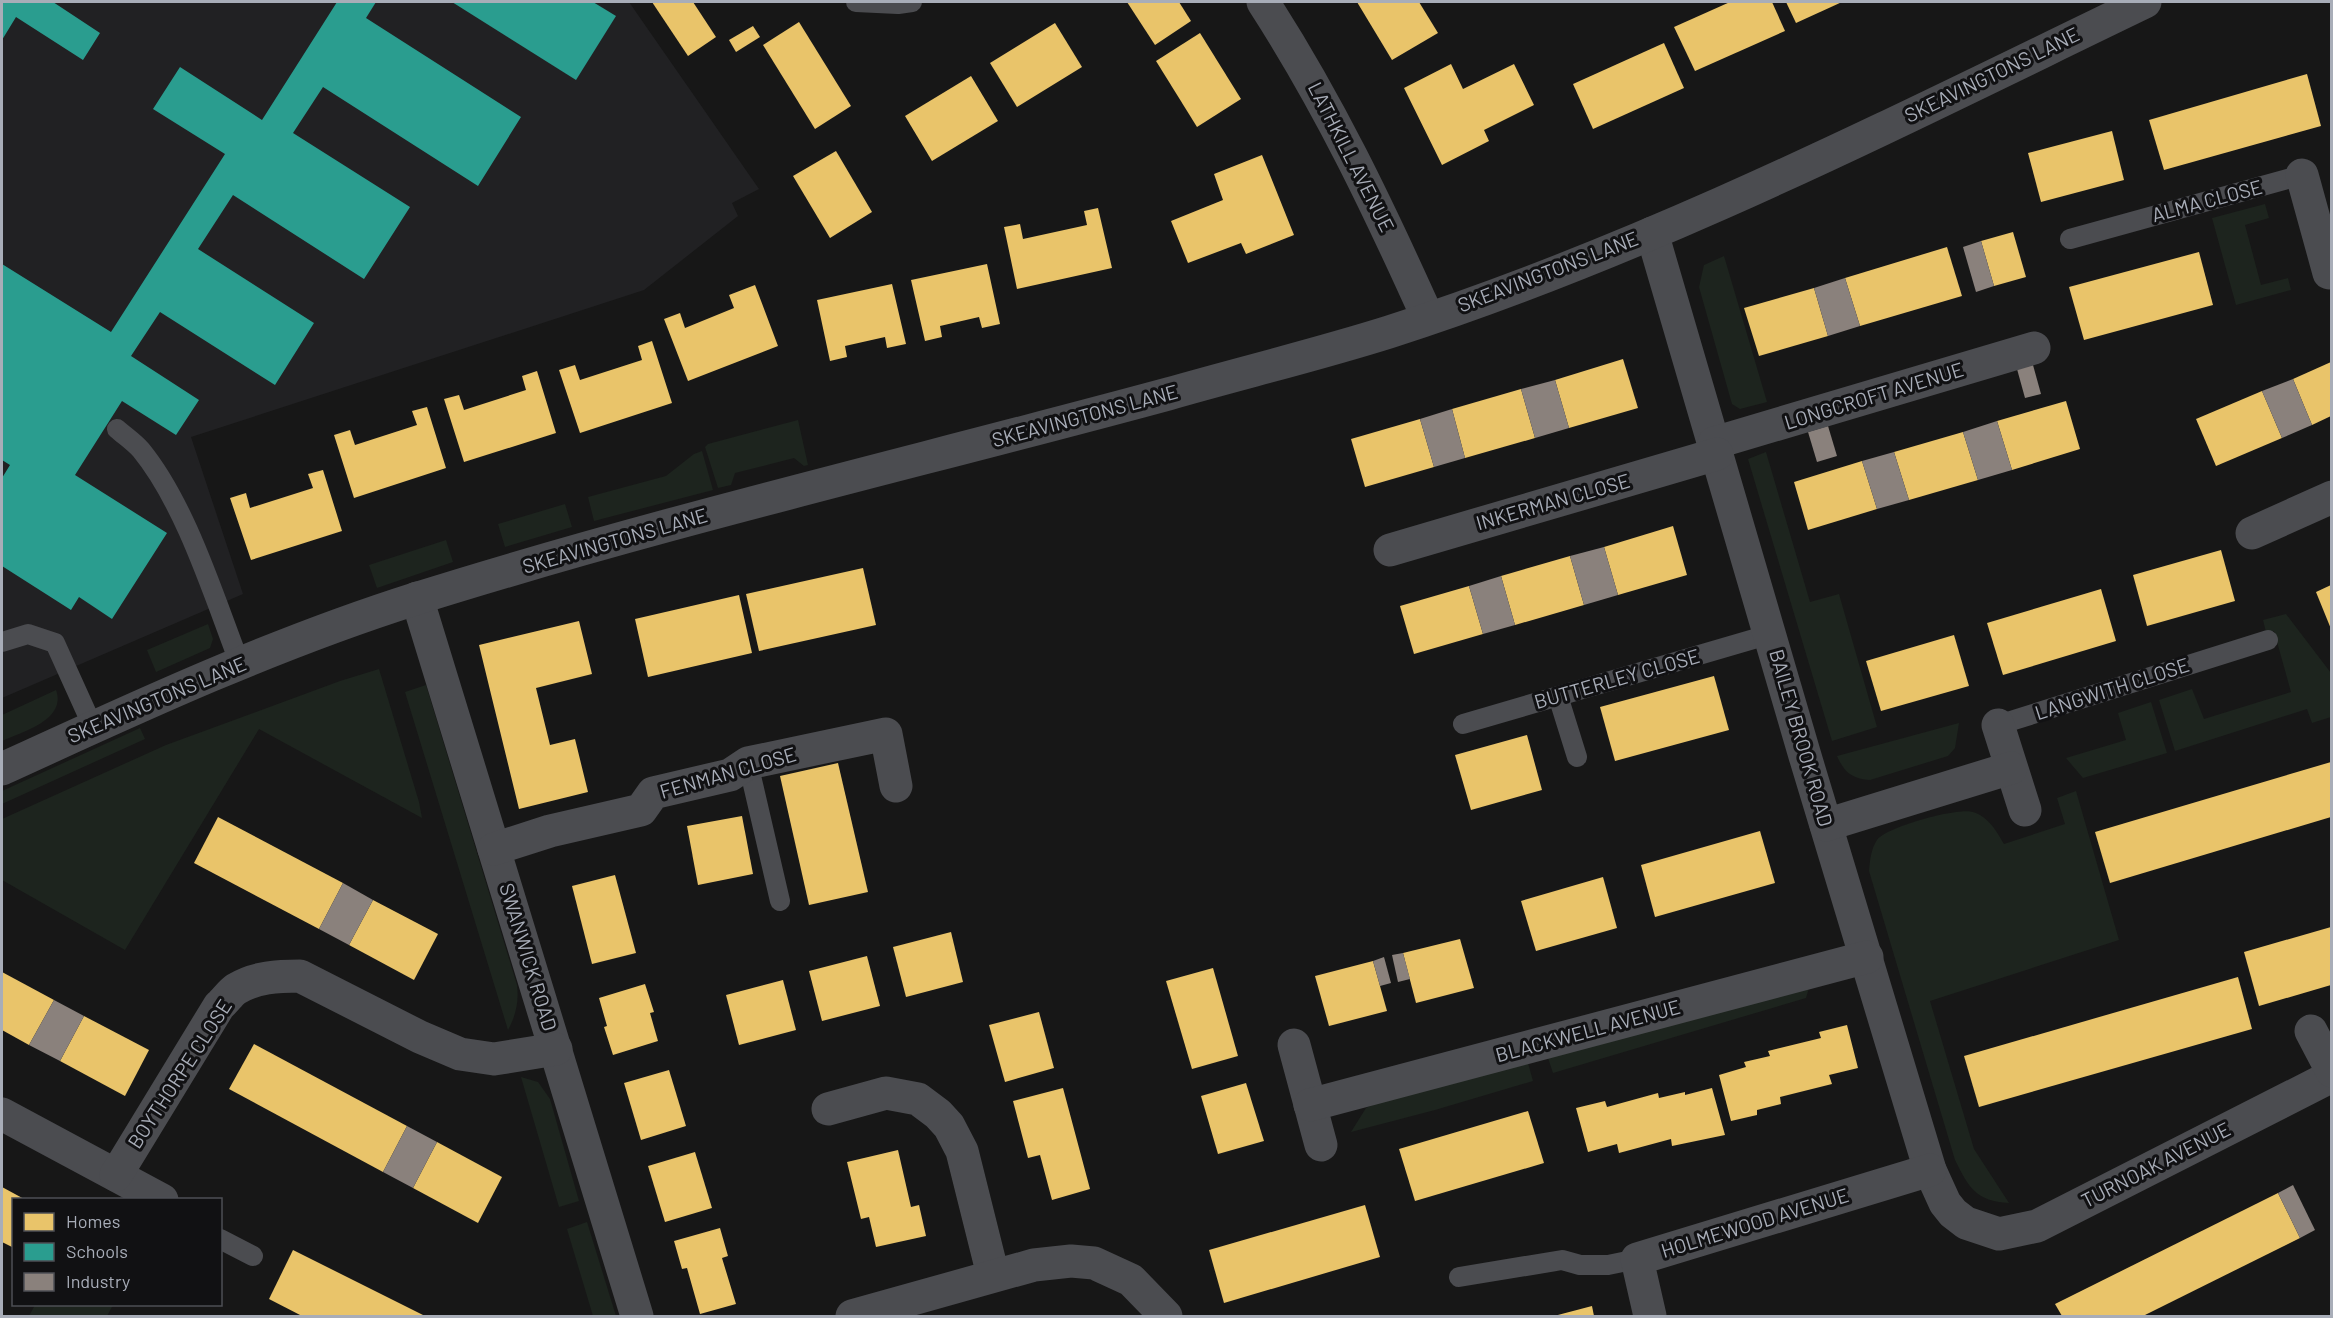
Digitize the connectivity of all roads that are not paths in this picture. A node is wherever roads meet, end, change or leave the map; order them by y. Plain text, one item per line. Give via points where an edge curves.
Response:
1 (856, 2) edge
2 (912, 2) edge
3 (1263, 2) edge
4 (2145, 2) edge
5 (2302, 175) joint
6 (2322, 213) edge
7 (1652, 232) junction
8 (2070, 239) dead end
9 (2329, 273) dead end
10 (1428, 318) junction
11 (2034, 348) dead end
12 (117, 429) dead end
13 (1716, 448) junction
14 (2331, 497) edge
15 (2252, 533) dead end
16 (1390, 550) dead end
17 (417, 598) junction
18 (1771, 634) junction
19 (2268, 640) dead end
20 (2, 642) edge
21 (240, 664) junction
22 (1558, 696) junction
23 (1463, 724) dead end
24 (1998, 725) joint
25 (93, 727) junction
26 (1577, 757) dead end
27 (748, 763) junction
28 (2011, 768) junction
29 (2, 769) edge
30 (896, 786) dead end
31 (2025, 810) dead end
32 (1826, 825) junction
33 (494, 849) junction
34 (780, 901) dead end
35 (1867, 957) junction
36 (2311, 1031) dead end
37 (1294, 1045) dead end
38 (556, 1049) junction
39 (2331, 1071) edge
40 (2331, 1076) edge
41 (1310, 1105) junction
42 (828, 1109) dead end
43 (2, 1114) edge
44 (1321, 1145) dead end
45 (1930, 1170) junction
46 (116, 1175) junction
47 (158, 1198) edge
48 (1976, 1227) joint
49 (222, 1240) edge
50 (253, 1256) dead end
51 (1637, 1259) junction
52 (993, 1275) junction
53 (1459, 1277) dead end
54 (637, 1317) edge
55 (852, 1317) edge
56 (1166, 1317) edge
57 (1650, 1317) edge

1 - 2 lane
3 - 10 street, LATHKILL AVENUE via 1347,144
4 - 7 street, SKEAVINGTONS LANE via 1752,189
5 - 6 street, ALMA CLOSE
5 - 8 lane, ALMA CLOSE
6 - 9 street, ALMA CLOSE
7 - 10 street, SKEAVINGTONS LANE
7 - 13 street, BAILEY BROOK ROAD
10 - 17 street, SKEAVINGTONS LANE via 987,443 648,530
11 - 13 street, LONGCROFT AVENUE
12 - 21 lane via 140,448 170,493
13 - 16 street, INKERMAN CLOSE
13 - 18 street, BAILEY BROOK ROAD
14 - 15 street
17 - 21 street, SKEAVINGTONS LANE
17 - 33 street, SWANWICK ROAD
18 - 22 lane, BUTTERLEY CLOSE
18 - 32 street, BAILEY BROOK ROAD
19 - 24 lane, LANGWITH CLOSE
20 - 25 lane via 28,634 55,643
21 - 25 street, SKEAVINGTONS LANE
22 - 23 lane, BUTTERLEY CLOSE
22 - 26 lane
24 - 28 street, LANGWITH CLOSE
25 - 29 street, SKEAVINGTONS LANE
27 - 30 street, FENMAN CLOSE via 886,734
27 - 33 street, FENMAN CLOSE via 730,775 653,793 641,810 550,831
27 - 34 lane
28 - 31 street, LANGWITH CLOSE
28 - 32 street
32 - 35 street, BAILEY BROOK ROAD
33 - 38 street, SWANWICK ROAD
35 - 41 street, BLACKWELL AVENUE
35 - 45 street, BAILEY BROOK ROAD
36 - 39 street
37 - 41 street
38 - 46 street, BOYTHORPE CLOSE via 494,1059 459,1054 300,976 261,979 236,989 219,1006
38 - 54 street, SWANWICK ROAD
40 - 48 street, TURNOAK AVENUE via 2037,1226 1999,1234
41 - 44 street
42 - 52 street via 886,1093 918,1100 938,1114 962,1151
43 - 46 street
45 - 48 street, BAILEY BROOK ROAD via 1953,1213
45 - 51 street, HOLMEWOOD AVENUE
46 - 47 street
49 - 50 lane
51 - 53 lane via 1608,1265 1580,1265 1562,1260
51 - 57 street, HOLMEWOOD AVENUE
52 - 55 street
52 - 56 street via 1034,1264 1094,1263 1131,1280

